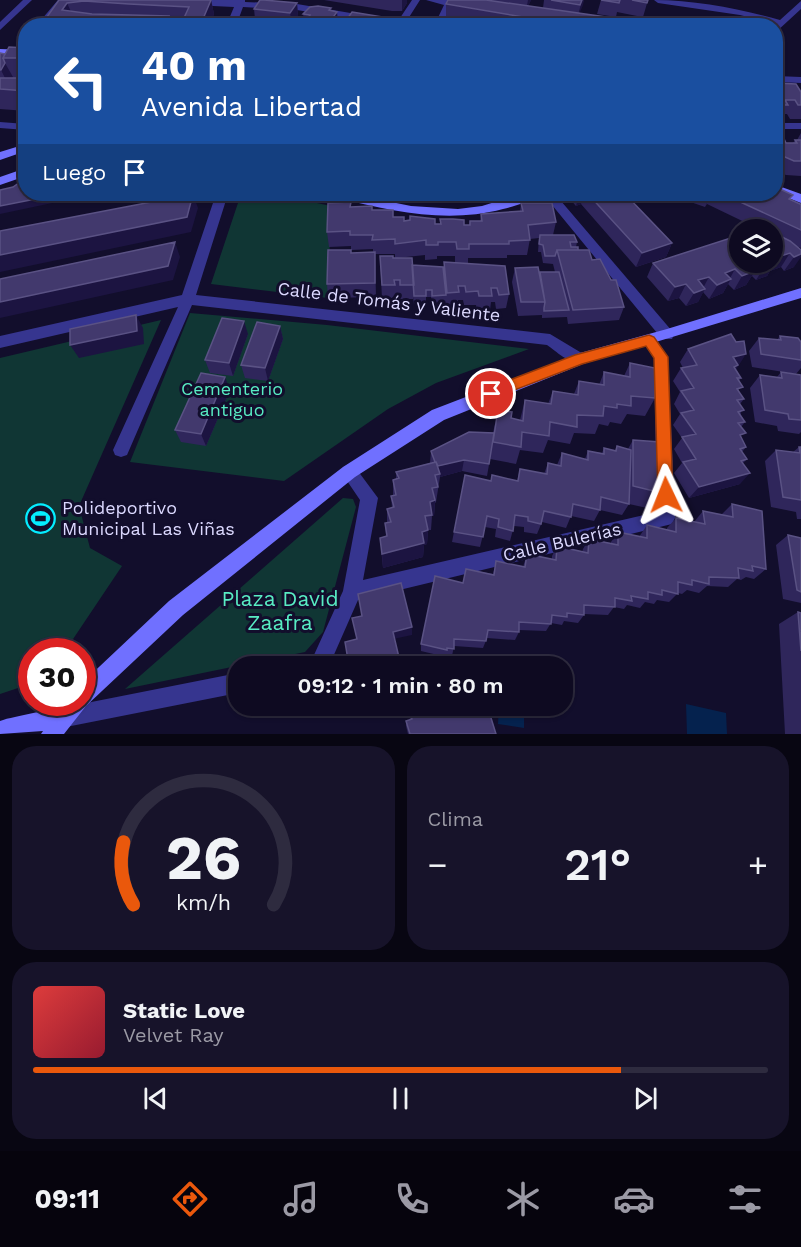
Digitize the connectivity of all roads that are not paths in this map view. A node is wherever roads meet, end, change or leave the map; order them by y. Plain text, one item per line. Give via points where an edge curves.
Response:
1 (28, 0) edge
2 (63, 0) edge
3 (416, 0) edge
4 (430, 0) edge
5 (658, 0) edge
6 (183, 2) edge
7 (241, 2) edge
8 (801, 4) edge
9 (47, 18) edge
10 (234, 18) edge
11 (360, 18) edge
12 (404, 18) edge
13 (444, 18) edge
14 (757, 18) edge
15 (783, 22) edge
16 (0, 27) edge
17 (783, 79) edge
18 (801, 80) edge
19 (0, 125) edge
20 (783, 126) edge
21 (801, 126) edge
22 (18, 127) edge
23 (18, 150) edge
24 (0, 156) edge
25 (18, 175) edge
26 (0, 181) edge
27 (783, 192) edge
28 (801, 199) edge
29 (170, 201) edge
30 (220, 201) edge
31 (367, 201) edge
32 (517, 201) edge
33 (555, 201) edge
34 (160, 203) edge
35 (801, 293) edge
36 (188, 299) junction
37 (668, 335) junction
38 (649, 340) junction
39 (0, 342) edge
40 (580, 359) junction
41 (121, 450) dead end
42 (349, 472) junction
43 (352, 592) junction
44 (324, 656) edge
45 (96, 684) edge
46 (228, 685) edge
47 (56, 726) edge
48 (0, 732) edge

1 - 16 street
2 - 9 street
3 - 12 street
4 - 13 street via 455,4
5 - 14 street
6 - 7 street
7 - 10 street
7 - 11 street
8 - 15 street
17 - 18 street
19 - 22 street
20 - 21 street
23 - 24 street
25 - 26 street
27 - 28 street
29 - 34 street
30 - 36 street
31 - 32 street via 442,215 478,212
33 - 37 street
35 - 37 street
36 - 39 street, Calle de Tomás y Valiente
36 - 40 street, Calle de Tomás y Valiente via 550,340
36 - 41 street
37 - 38 street
38 - 40 street
38 - 43 street, Calle Bulerías via 661,357 666,518
40 - 42 street via 438,415
42 - 43 street via 369,498
42 - 45 street via 176,608
43 - 44 street
46 - 47 street
47 - 48 street via 21,724

